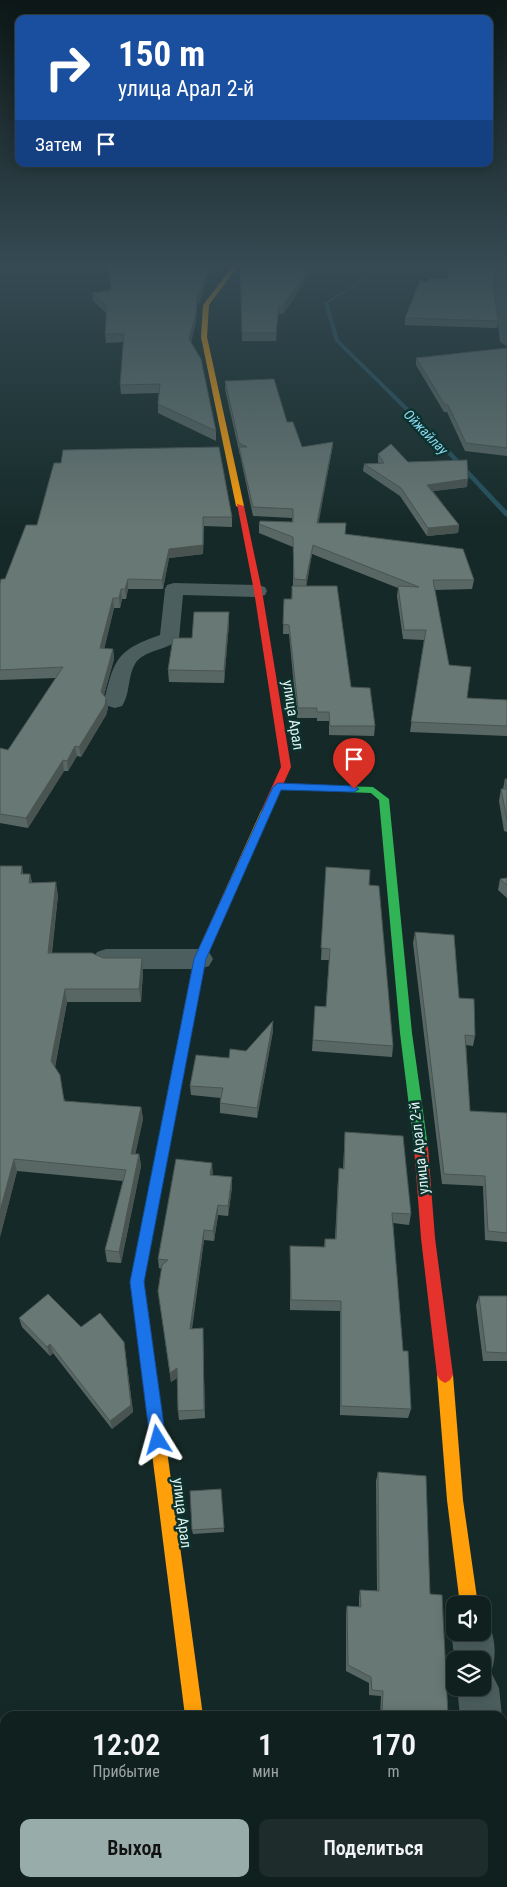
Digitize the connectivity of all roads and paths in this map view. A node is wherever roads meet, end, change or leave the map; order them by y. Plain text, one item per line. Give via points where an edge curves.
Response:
1 (208, 354) edge
2 (258, 591) junction
3 (115, 702) dead end
4 (278, 787) junction
5 (106, 959) edge
6 (200, 959) junction
7 (468, 1596) edge
8 (479, 1696) edge
9 (193, 1711) edge
10 (480, 1711) edge

1 - 2 street, улица Арал
2 - 3 street via 174,589 169,638 136,650 124,662
2 - 4 street, улица Арал via 286,767
4 - 6 street, улица Арал
4 - 7 street, улица Арал 2-й via 373,790 384,799 406,1033 450,1417 455,1500
5 - 6 street
6 - 9 street, улица Арал via 137,1282
8 - 10 street

